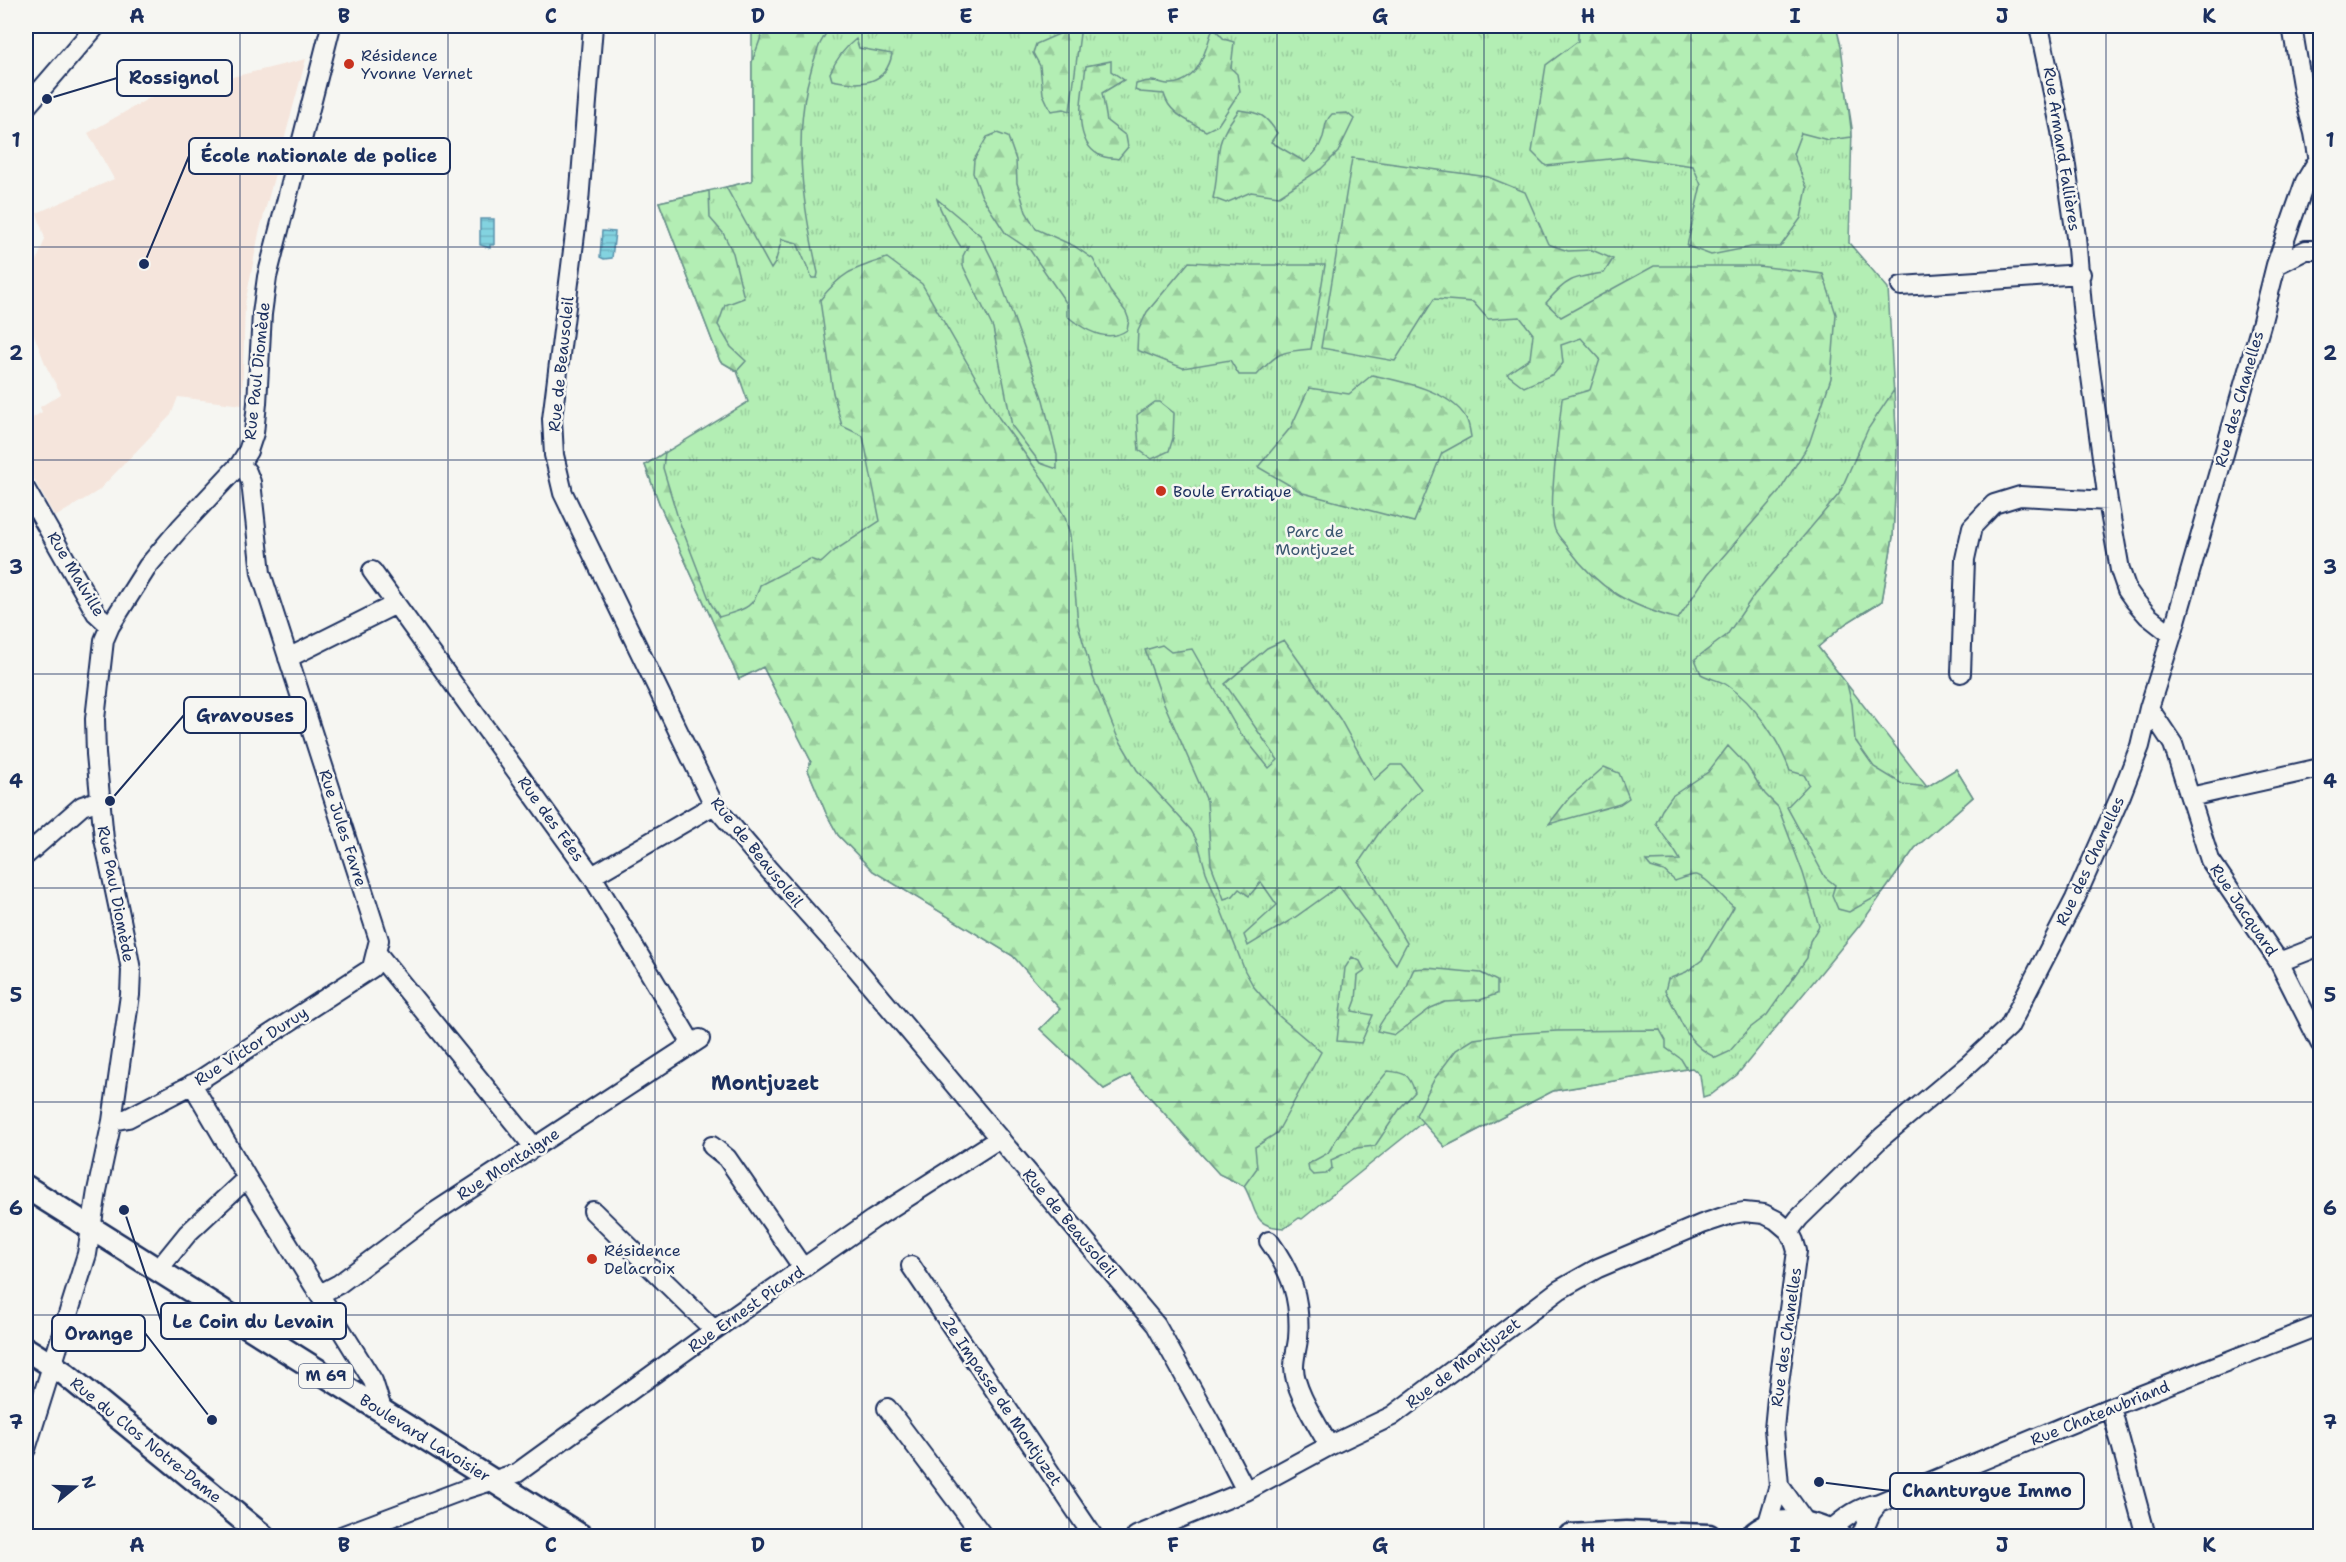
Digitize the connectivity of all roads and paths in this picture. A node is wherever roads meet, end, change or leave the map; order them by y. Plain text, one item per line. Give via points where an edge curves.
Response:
1 (96, 26) edge
2 (331, 26) edge
3 (593, 26) edge
4 (2039, 26) edge
5 (2292, 26) edge
6 (26, 107) edge
7 (2320, 161) edge
8 (2320, 250) edge
9 (2276, 265) junction
10 (2081, 274) junction
11 (1901, 286) dead end
12 (240, 464) junction
13 (26, 490) edge
14 (2108, 501) junction
15 (372, 571) dead end
16 (396, 604) junction
17 (110, 626) junction
18 (2172, 635) junction
19 (288, 658) junction
20 (1961, 673) dead end
21 (2149, 708) junction
22 (2320, 768) edge
23 (2190, 797) junction
24 (100, 800) junction
25 (714, 805) junction
26 (26, 855) edge
27 (592, 876) junction
28 (2320, 946) edge
29 (376, 952) junction
30 (2279, 962) junction
31 (696, 1042) joint
32 (2320, 1043) edge
33 (192, 1084) junction
34 (112, 1121) junction
35 (1000, 1138) junction
36 (712, 1146) dead end
37 (534, 1147) junction
38 (247, 1178) junction
39 (26, 1187) edge
40 (593, 1211) dead end
41 (91, 1228) junction
42 (1789, 1231) junction
43 (1269, 1241) dead end
44 (911, 1266) dead end
45 (803, 1268) junction
46 (158, 1270) junction
47 (320, 1294) junction
48 (2320, 1325) edge
49 (714, 1330) junction
50 (26, 1349) edge
51 (53, 1365) junction
52 (2111, 1407) junction
53 (887, 1408) dead end
54 (383, 1412) junction
55 (1329, 1446) junction
56 (26, 1449) edge
57 (494, 1482) junction
58 (1779, 1485) junction
59 (1246, 1491) junction
60 (1879, 1503) junction
61 (1806, 1523) junction
62 (1759, 1531) edge
63 (1835, 1534) edge
64 (263, 1536) edge
65 (341, 1536) edge
66 (581, 1536) edge
67 (983, 1536) edge
68 (1093, 1536) edge
69 (1136, 1536) edge
70 (1570, 1536) edge
71 (1709, 1536) edge
72 (1861, 1536) edge
73 (2146, 1536) edge

1 - 6 street
2 - 12 street, Rue Paul Diomède via 267,277 254,433
3 - 25 street, Rue de Beausoleil via 579,202 552,419 557,474
4 - 10 street, Rue Armand Fallières via 2061,131
5 - 7 street via 2302,91
7 - 9 street, Rue des Chanelles via 2305,182
8 - 9 street via 2306,250
9 - 18 street, Rue des Chanelles
10 - 11 street
10 - 14 street, Rue Armand Fallières
12 - 17 street, Rue Paul Diomède via 148,567
12 - 19 street, Rue Jules Favre via 251,482 261,573
13 - 17 street, Rue Malville via 96,613
14 - 18 street, Rue Armand Fallières via 2127,590 2148,616
14 - 20 street via 2020,496 1994,504 1972,527 1965,559
15 - 16 street, Rue des Fées
16 - 19 street
16 - 27 street, Rue des Fées
17 - 24 street, Rue Paul Diomède via 104,640 94,719
18 - 21 street, Rue des Chanelles
19 - 29 street, Rue Jules Favre via 379,940
21 - 23 street, Rue Jacquard via 2173,744
21 - 42 street, Rue des Chanelles via 2121,795 2075,899 2009,1027 1882,1137
22 - 23 street
23 - 30 street, Rue Jacquard via 2210,860
24 - 26 street via 82,806
24 - 34 street, Rue Paul Diomède via 131,970 128,1024
25 - 27 street
25 - 35 street, Rue de Beausoleil
27 - 31 street, Rue des Fées
28 - 30 street
29 - 33 street, Rue Victor Duruy via 372,968
29 - 37 street
30 - 32 street, Rue Jacquard
31 - 37 street, Rue Montaigne
33 - 34 street, Rue Victor Duruy via 128,1118
33 - 38 street
34 - 41 street, Rue Paul Diomède
35 - 45 street, Rue Ernest Picard
35 - 59 street, Rue de Beausoleil via 1156,1325
36 - 45 street via 727,1158
37 - 47 street, Rue Montaigne
38 - 46 street via 188,1233
38 - 47 street
39 - 41 main road, Boulevard Lavoisier / M 69
40 - 49 street
41 - 46 main road, Boulevard Lavoisier / M 69
41 - 51 street, Rue Paul Diomède via 87,1254
42 - 55 street, Rue de Montjuzet via 1764,1214 1732,1214 1598,1268 1559,1290 1392,1416
42 - 58 street, Rue des Chanelles via 1797,1251 1776,1398 1774,1429
43 - 55 street via 1293,1282 1298,1302 1294,1367 1299,1388
44 - 68 street, 2e Impasse de Montjuzet
45 - 49 street, Rue Ernest Picard
46 - 54 main road, Boulevard Lavoisier / M 69
47 - 54 street via 373,1381
48 - 52 street, Rue Chateaubriand
49 - 57 street, Rue Ernest Picard via 517,1473
50 - 51 main road, Rue du Clos Notre-Dame
51 - 56 street, Rue Paul Diomède
51 - 64 main road, Rue du Clos Notre-Dame
52 - 60 street, Rue Chateaubriand
52 - 73 street
53 - 67 street
54 - 57 main road, Boulevard Lavoisier / M 69
55 - 59 street, Rue de Montjuzet
57 - 65 street, Rue Ernest Picard
57 - 66 main road, Boulevard Lavoisier / M 69
58 - 61 street
58 - 62 street, Rue des Chanelles
59 - 69 street, Rue de Montjuzet
60 - 63 street, Rue Chateaubriand via 1852,1512
60 - 72 street
61 - 62 main road via 1790,1522
61 - 63 main road
70 - 71 main road

